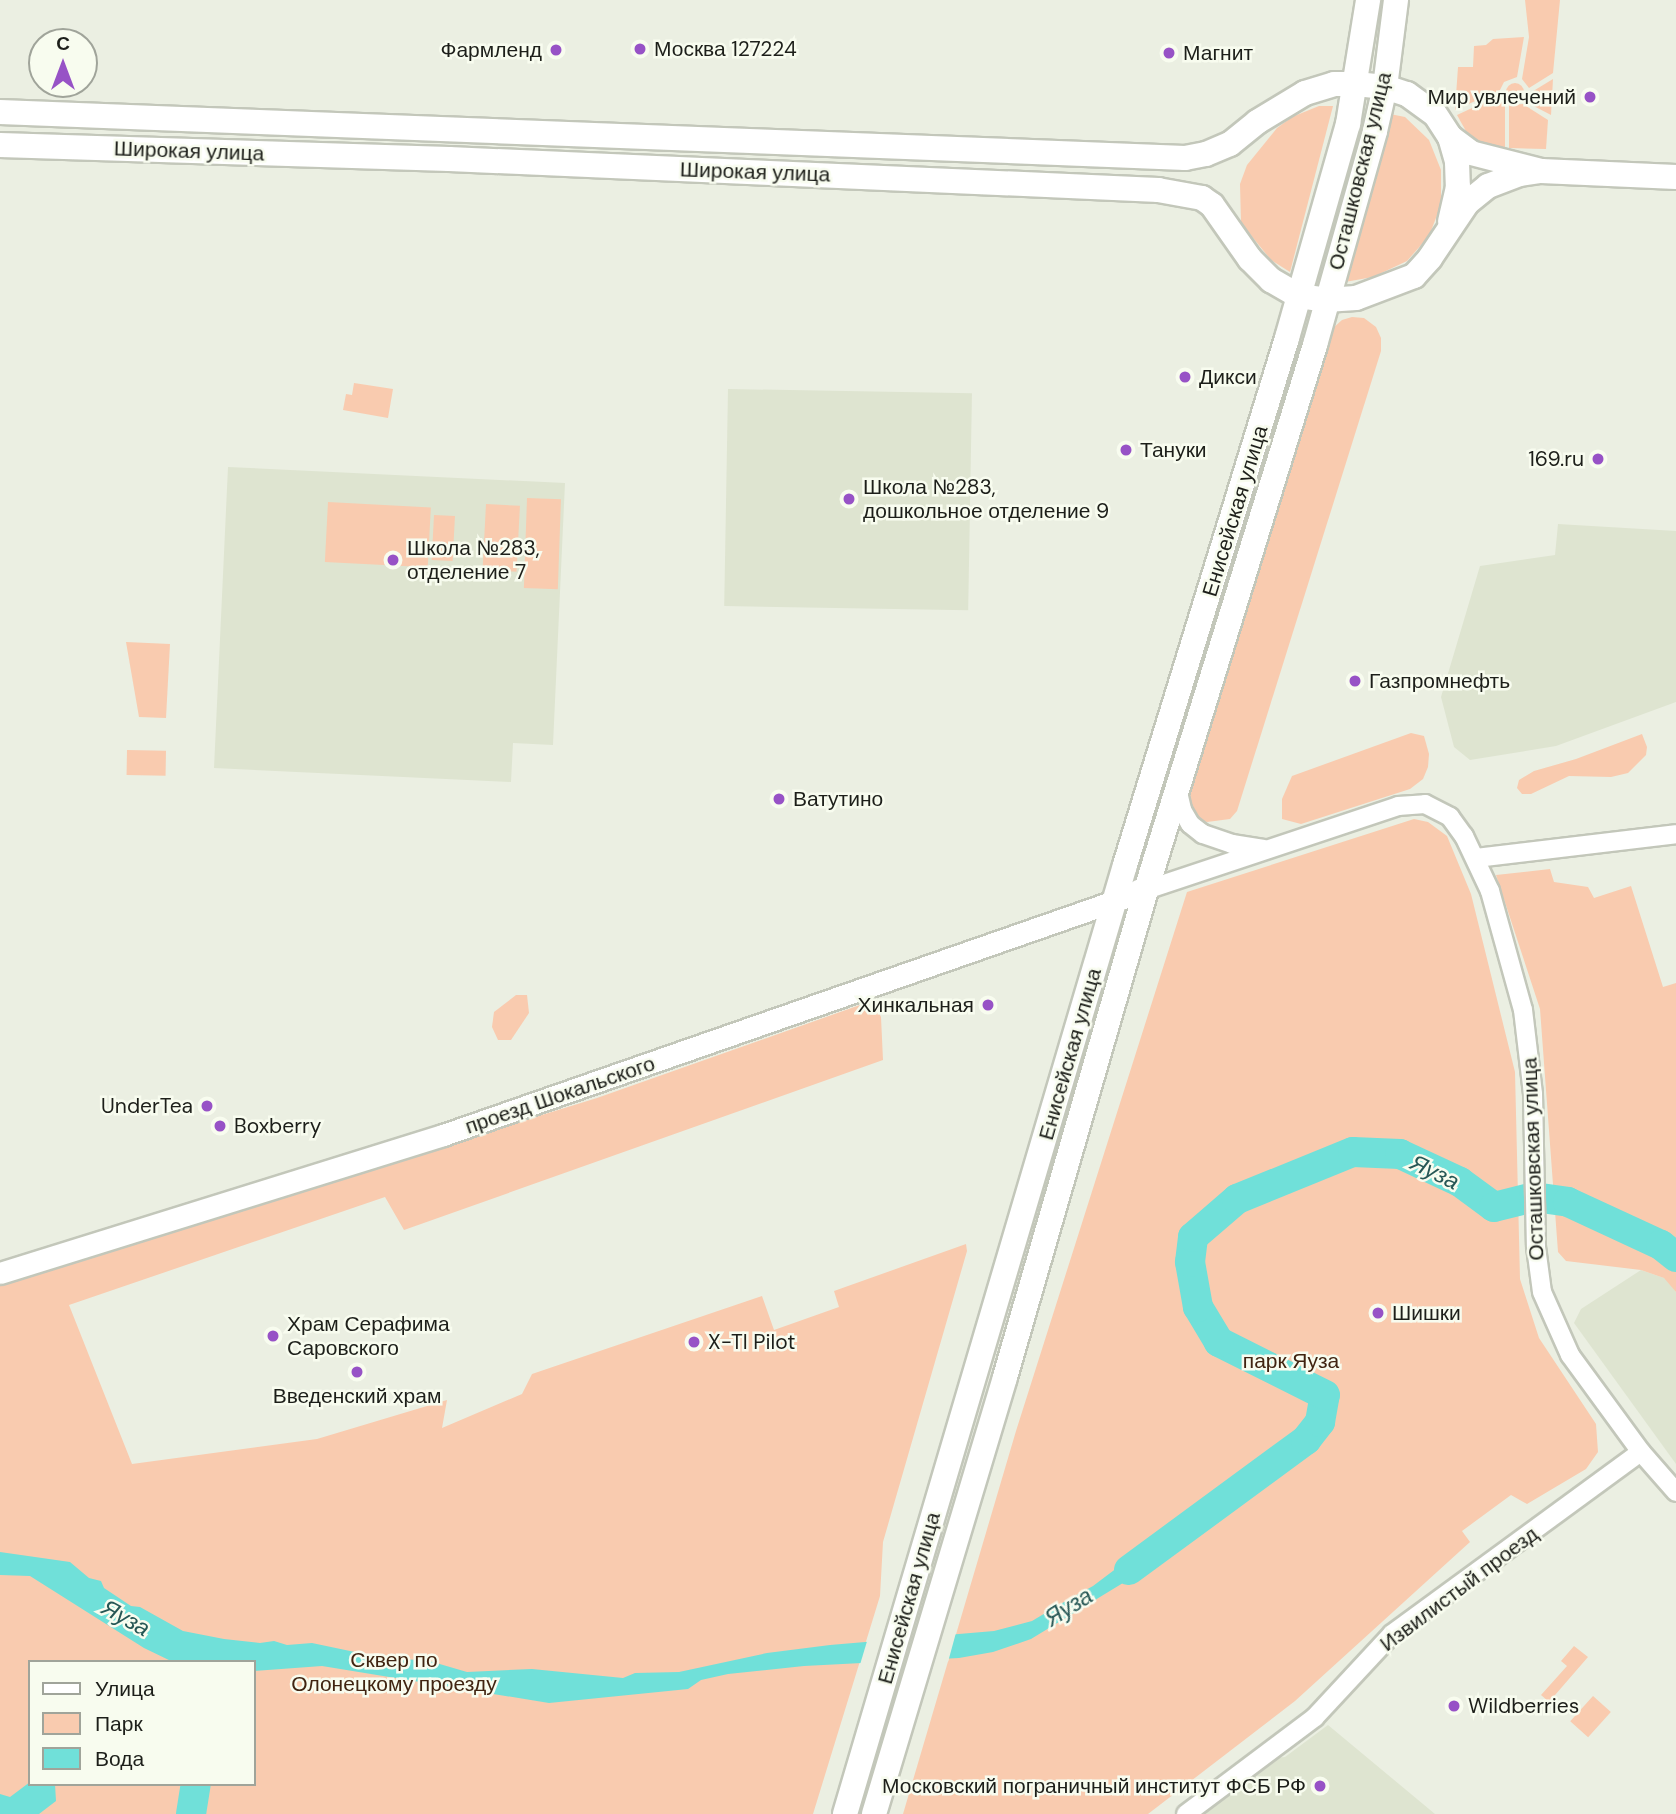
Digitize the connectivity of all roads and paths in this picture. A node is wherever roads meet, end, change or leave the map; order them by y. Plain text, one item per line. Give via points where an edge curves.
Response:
1 (1368, 0) edge
2 (1396, 0) edge
3 (1356, 84) junction
4 (1385, 87) junction
5 (0, 112) edge
6 (90, 116) junction
7 (493, 132) junction
8 (1450, 137) junction
9 (0, 145) edge
10 (89, 148) junction
11 (908, 149) junction
12 (492, 161) junction
13 (1541, 171) junction
14 (1676, 177) edge
15 (906, 180) junction
16 (1444, 238) junction
17 (1299, 296) junction
18 (1326, 300) junction
19 (1184, 680) junction
20 (1210, 687) junction
21 (1178, 792) junction
22 (1676, 835) edge
23 (1267, 849) junction
24 (1476, 858) junction
25 (1125, 865) junction
26 (1146, 890) junction
27 (1114, 902) junction
28 (0, 1273) edge
29 (1641, 1452) junction
30 (1676, 1492) edge
31 (845, 1814) edge
32 (874, 1814) edge
33 (1186, 1814) edge

1 - 3 main road, Осташковская улица
2 - 4 main road, Осташковская улица
3 - 4 main road, Широкая улица
3 - 11 main road, Широкая улица via 1334,84 1306,93 1230,144 1185,158
3 - 17 main road, Осташковская улица
4 - 8 main road, Широкая улица via 1407,94 1435,114
4 - 18 main road, Осташковская улица
5 - 6 main road, Широкая улица
6 - 7 main road, Широкая улица
6 - 10 street via 101,121 106,133 101,144
7 - 11 main road, Широкая улица
7 - 12 main road via 482,135 478,146 482,156
8 - 13 main road via 1471,153
8 - 16 main road via 1458,187
9 - 10 main road, Широкая улица
10 - 12 main road, Широкая улица
11 - 15 street via 918,154 922,165 917,175
12 - 15 main road, Широкая улица
13 - 14 main road
13 - 16 main road, Широкая улица via 1488,186 1467,203
15 - 17 main road, Широкая улица via 1191,195 1212,205 1271,280
16 - 18 main road, Широкая улица via 1414,276 1356,298
17 - 18 main road, Широкая улица
17 - 19 main road, Енисейская улица
18 - 20 main road, Енисейская улица
19 - 20 main road via 1183,687 1191,697 1205,695
19 - 25 main road, Енисейская улица
20 - 21 main road, Енисейская улица
21 - 23 street via 1190,824 1203,834
21 - 26 main road, Енисейская улица
22 - 24 street
23 - 24 street, Осташковская улица via 1415,803 1437,808 1450,817
23 - 26 street, Осташковская улица
24 - 29 street, Осташковская улица via 1500,921 1523,1010 1532,1079 1535,1247 1542,1292 1570,1355
25 - 26 street via 1135,888
25 - 27 main road, Енисейская улица
26 - 27 street, Осташковская улица
26 - 32 main road, Енисейская улица
27 - 28 street, проезд Шокальского via 443,1135
27 - 31 main road, Енисейская улица
29 - 30 street, Осташковская улица
29 - 33 street, Извилистый проезд via 1392,1634 1315,1717

